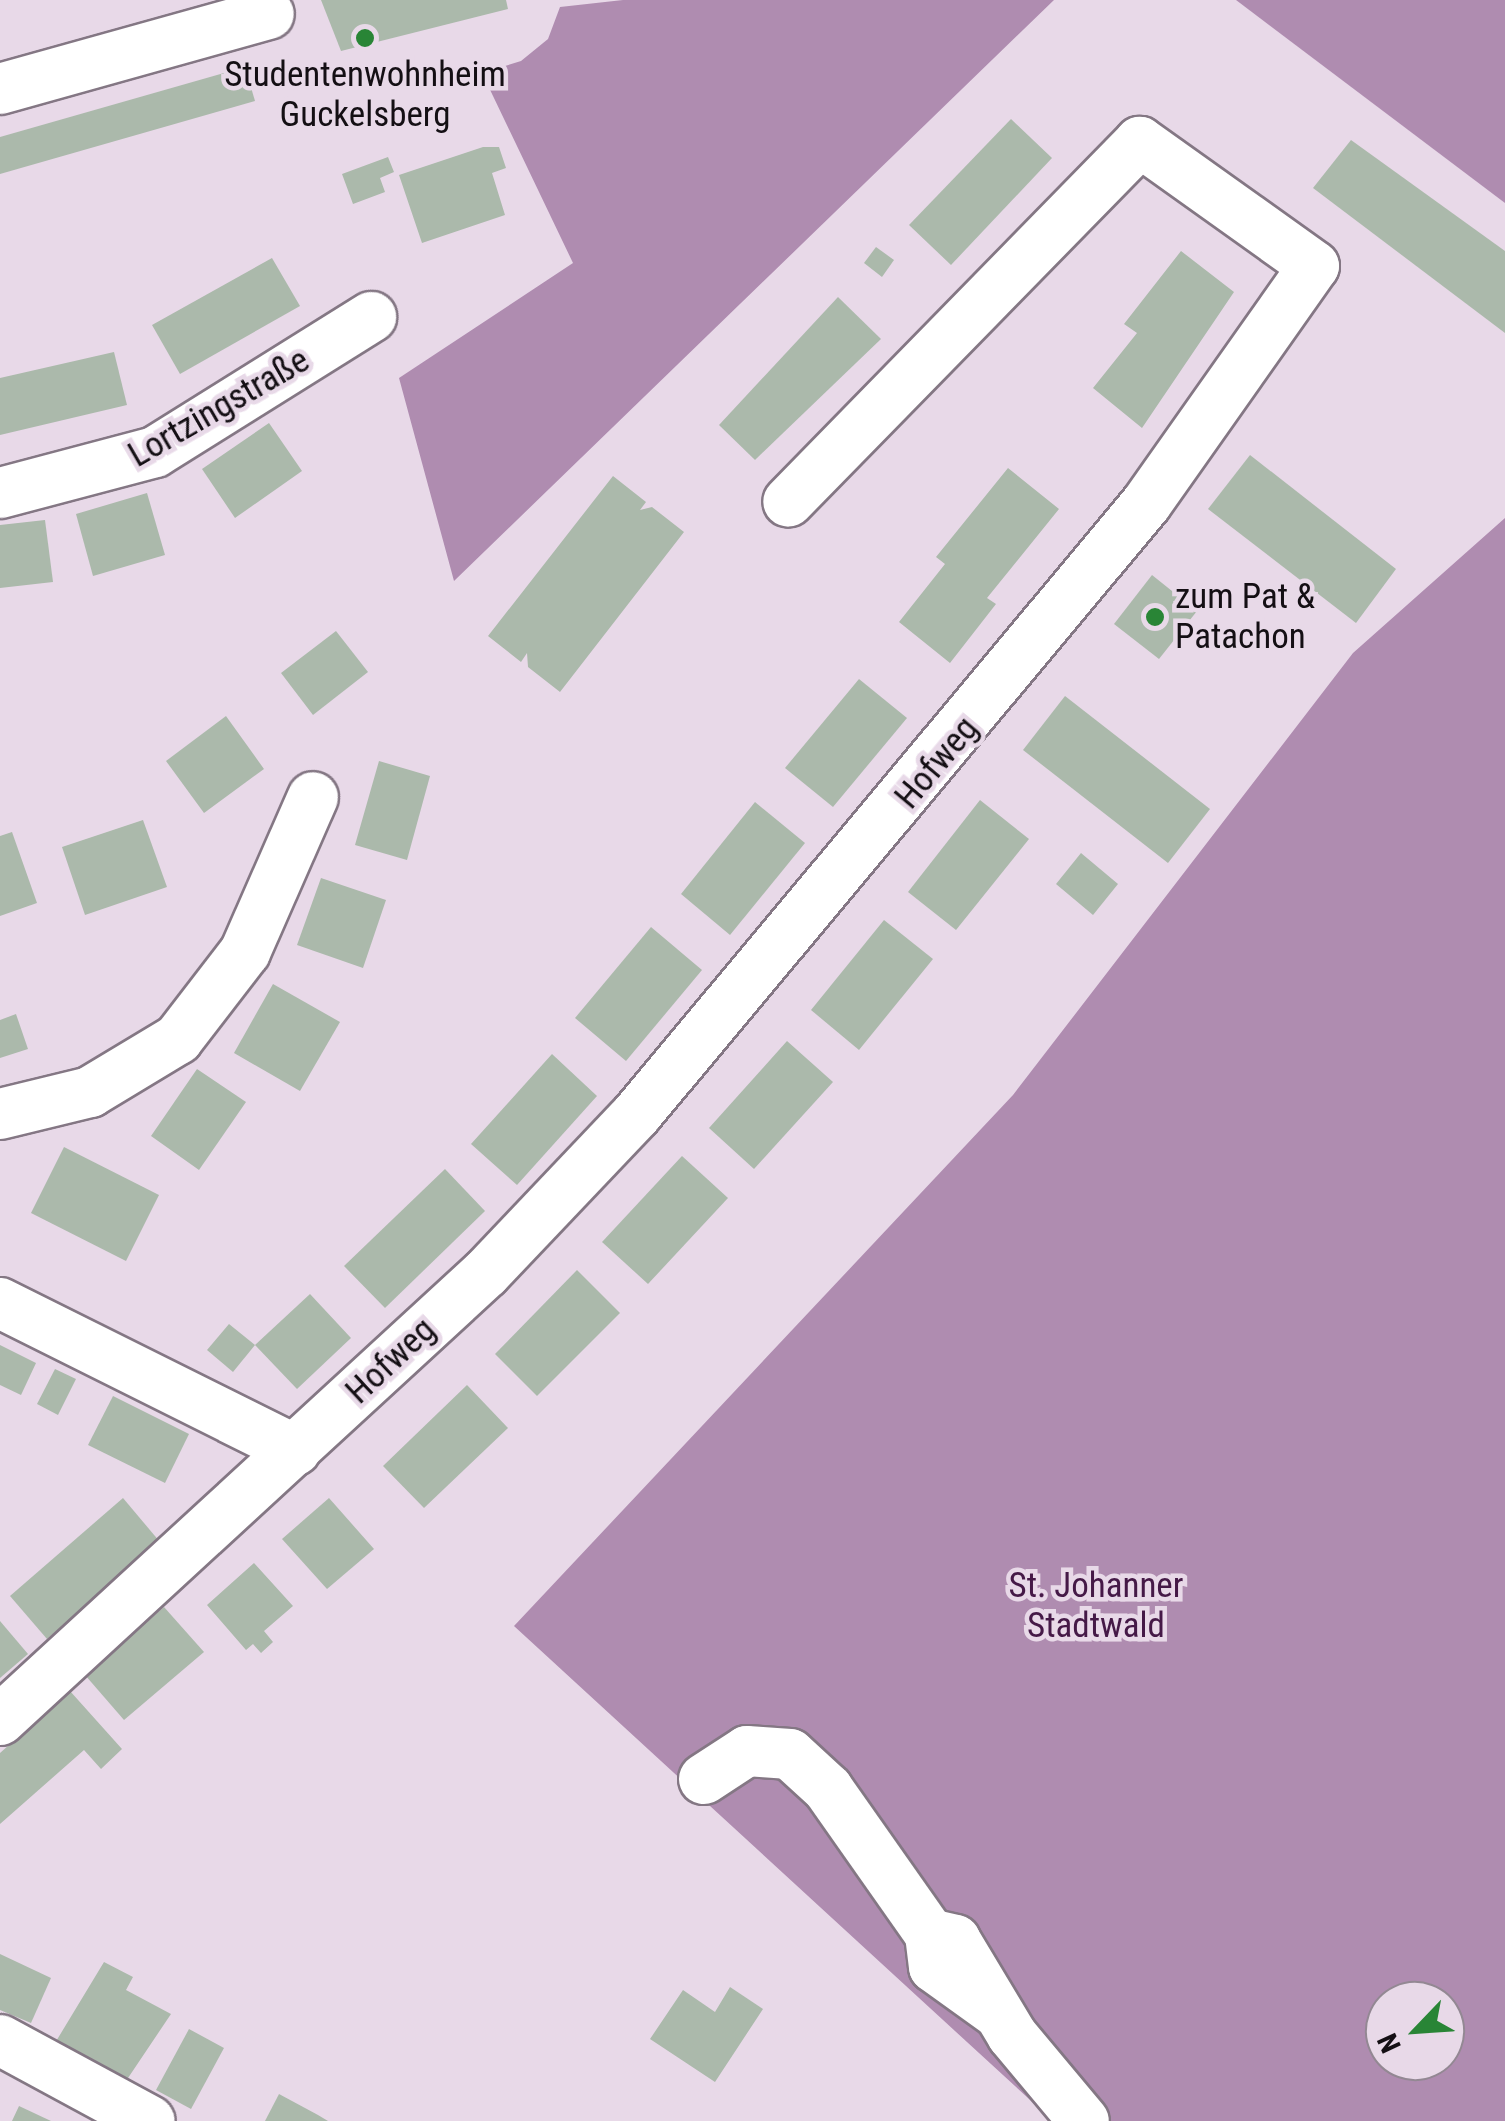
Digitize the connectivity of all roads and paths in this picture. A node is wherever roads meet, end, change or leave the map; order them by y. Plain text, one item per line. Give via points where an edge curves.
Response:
1 (269, 14) dead end
2 (0, 89) edge
3 (371, 316) dead end
4 (0, 493) edge
5 (788, 502) dead end
6 (313, 796) dead end
7 (0, 1114) edge
8 (0, 1303) edge
9 (294, 1450) junction
10 (0, 1720) edge
11 (704, 1779) dead end
12 (0, 2040) edge
13 (150, 2121) edge
14 (1084, 2121) edge

1 - 2 street
3 - 4 street, Lortzingstraße via 155,452
5 - 9 street, Hofweg via 1140,142 1314,266 1146,504 662,1085 486,1273
6 - 7 street via 245,952 178,1039 90,1092
8 - 9 street
9 - 10 street, Hofweg
11 - 14 street via 747,1751 790,1754 828,1789 930,1934 955,1940 995,2011
12 - 13 street

